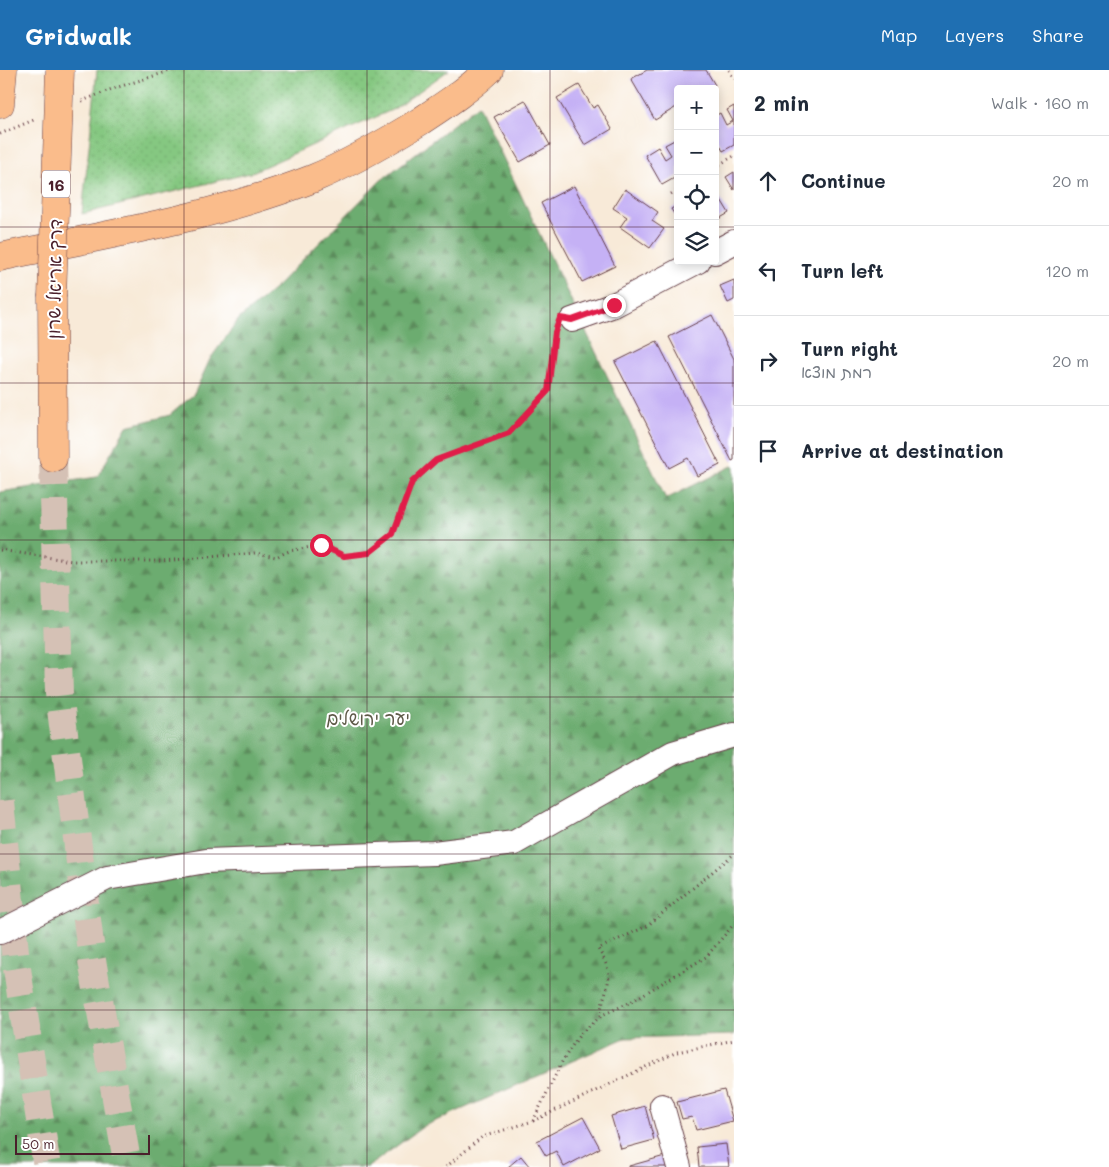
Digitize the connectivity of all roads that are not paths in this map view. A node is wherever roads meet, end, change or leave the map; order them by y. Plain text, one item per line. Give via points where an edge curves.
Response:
1 (3, 70) edge
2 (60, 70) edge
3 (489, 70) edge
4 (0, 104) edge
5 (734, 242) edge
6 (719, 250) edge
7 (0, 257) edge
8 (690, 265) edge
9 (572, 320) road end
10 (54, 458) tunnel mouth
11 (734, 735) edge
12 (0, 932) edge
13 (662, 1106) dead end
14 (678, 1167) edge

1 - 4 main road
2 - 10 main road, דרך אריאל שרון / 16, bridge via 52,297
3 - 7 main road via 443,106 399,134 313,179 231,206
5 - 6 street
8 - 9 street via 614,305
11 - 12 street via 673,753 514,843 434,853 206,862 107,878
13 - 14 street

